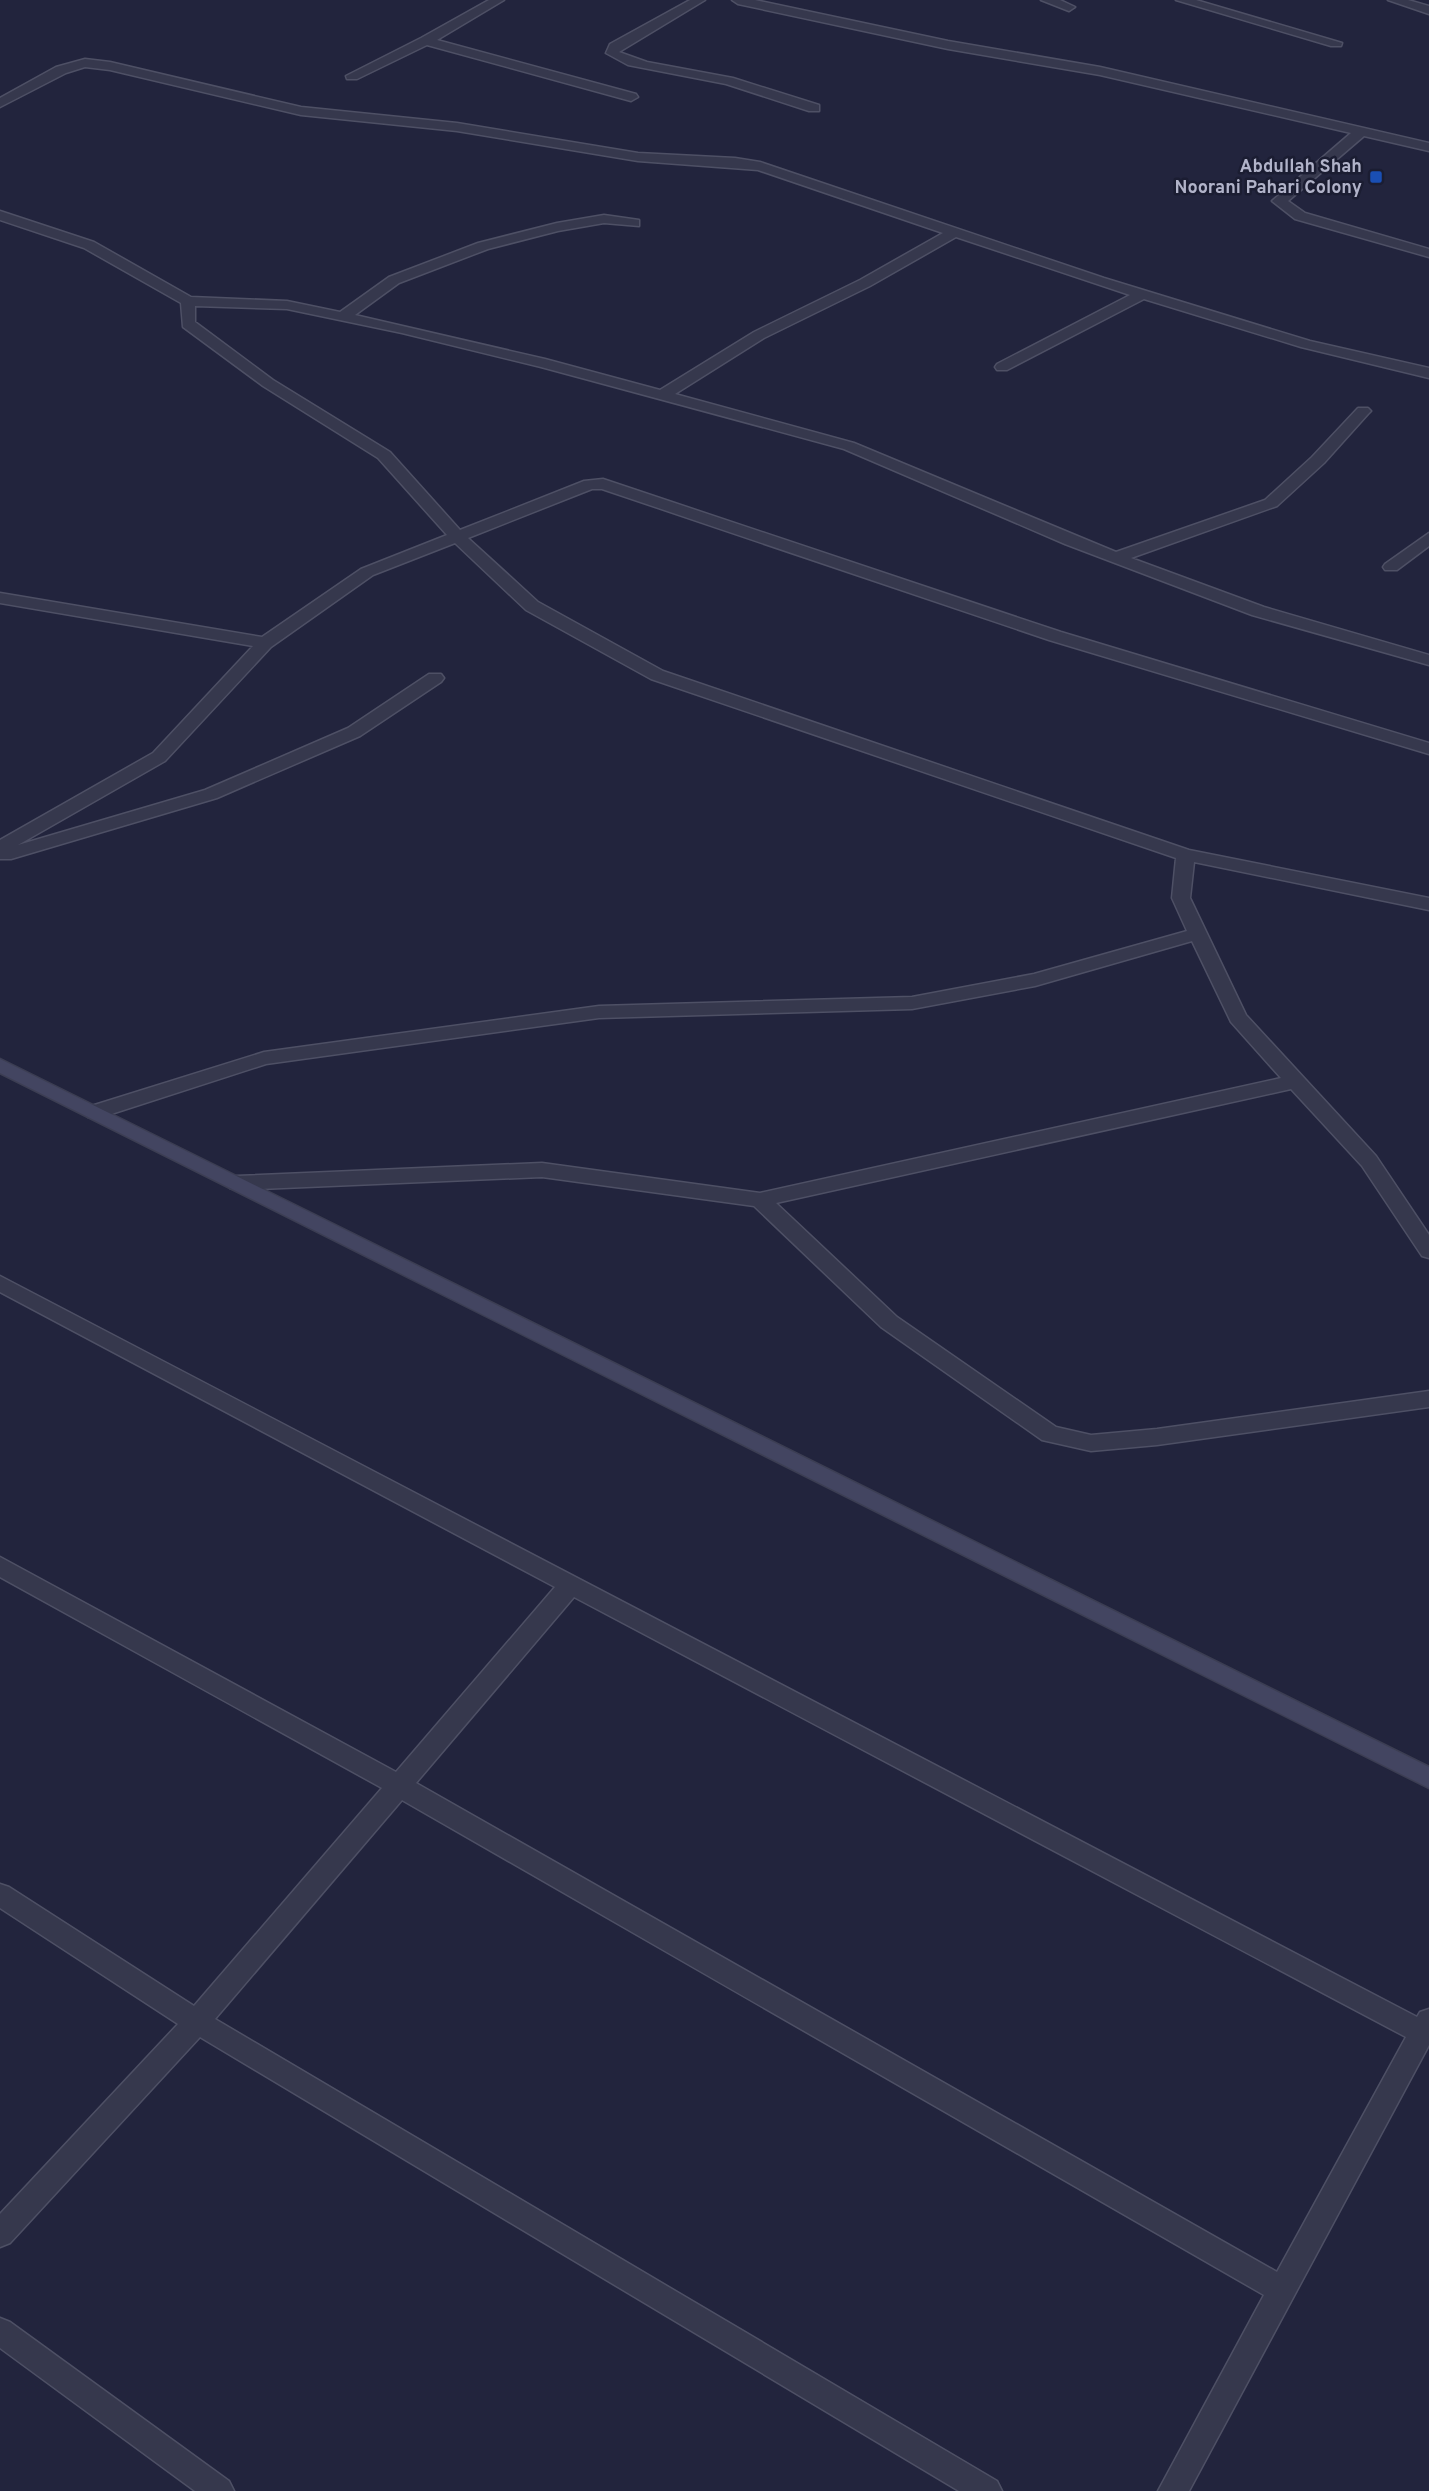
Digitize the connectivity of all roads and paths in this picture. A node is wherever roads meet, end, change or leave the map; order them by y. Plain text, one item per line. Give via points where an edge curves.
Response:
1 (498, 0) edge
2 (699, 0) edge
3 (738, 0) edge
4 (1047, 0) edge
5 (1182, 0) edge
6 (1394, 0) edge
7 (1069, 7) dead end
8 (1429, 10) edge
9 (426, 41) junction
10 (1336, 43) dead end
11 (352, 76) dead end
12 (632, 97) dead end
13 (0, 103) edge
14 (814, 108) dead end
15 (1363, 130) junction
16 (1429, 147) edge
17 (0, 215) edge
18 (634, 223) dead end
19 (955, 232) junction
20 (1429, 253) edge
21 (1143, 294) junction
22 (188, 301) junction
23 (342, 317) junction
24 (1002, 368) dead end
25 (1429, 373) edge
26 (662, 395) junction
27 (1363, 411) dead end
28 (456, 536) junction
29 (1429, 538) edge
30 (1116, 558) junction
31 (1391, 567) dead end
32 (0, 598) edge
33 (265, 643) junction
34 (1429, 660) edge
35 (435, 678) dead end
36 (1429, 749) edge
37 (0, 848) edge
38 (1185, 855) junction
39 (0, 856) edge
40 (1429, 904) edge
41 (1197, 933) junction
42 (0, 1065) edge
43 (1296, 1081) junction
44 (95, 1112) junction
45 (237, 1183) junction
46 (760, 1200) junction
47 (1429, 1251) edge
48 (0, 1283) edge
49 (1429, 1399) edge
50 (0, 1566) edge
51 (571, 1584) junction
52 (1429, 1778) edge
53 (399, 1786) junction
54 (0, 1895) edge
55 (197, 2022) junction
56 (1425, 2027) edge
57 (0, 2234) edge
58 (1282, 2290) junction
59 (0, 2331) edge
60 (219, 2491) edge
61 (987, 2491) edge
62 (1173, 2491) edge

1 - 9 street
2 - 14 street via 612,52 618,58 719,78
3 - 15 street via 948,45 1100,71
4 - 7 street
5 - 10 street
6 - 8 street
9 - 11 street
9 - 12 street
13 - 19 street via 61,70 85,63 110,66 301,111 457,127 638,157 760,166
15 - 16 street
15 - 20 street via 1279,201 1300,216
17 - 22 street via 89,245
18 - 23 street via 604,219 483,246 394,280
19 - 21 street
19 - 26 street via 759,335
21 - 24 street
21 - 25 street via 1306,344
22 - 23 street via 287,305
22 - 28 street via 188,324 268,383 384,455
23 - 26 street
26 - 30 street via 849,446
27 - 30 street via 1271,503
28 - 33 street via 367,572
28 - 36 street via 578,487 603,484 1055,636
28 - 38 street via 532,606 657,675
29 - 31 street
30 - 34 street via 1258,611
32 - 33 street
33 - 37 street via 159,757
35 - 39 street via 354,732 211,794
38 - 40 street
38 - 41 street via 1181,898
41 - 43 street via 1238,1018
41 - 44 street via 1035,980 912,1003 599,1012 264,1058
42 - 44 street
43 - 46 street
43 - 47 street via 1369,1161
44 - 45 street
45 - 46 street via 542,1170
45 - 52 street
46 - 49 street via 889,1322 1050,1434 1091,1443 1157,1437
48 - 51 street
50 - 53 street
51 - 53 street
51 - 56 street
53 - 55 street
53 - 58 street
54 - 55 street
55 - 57 street
55 - 61 street
56 - 58 street
58 - 62 street
59 - 60 street

